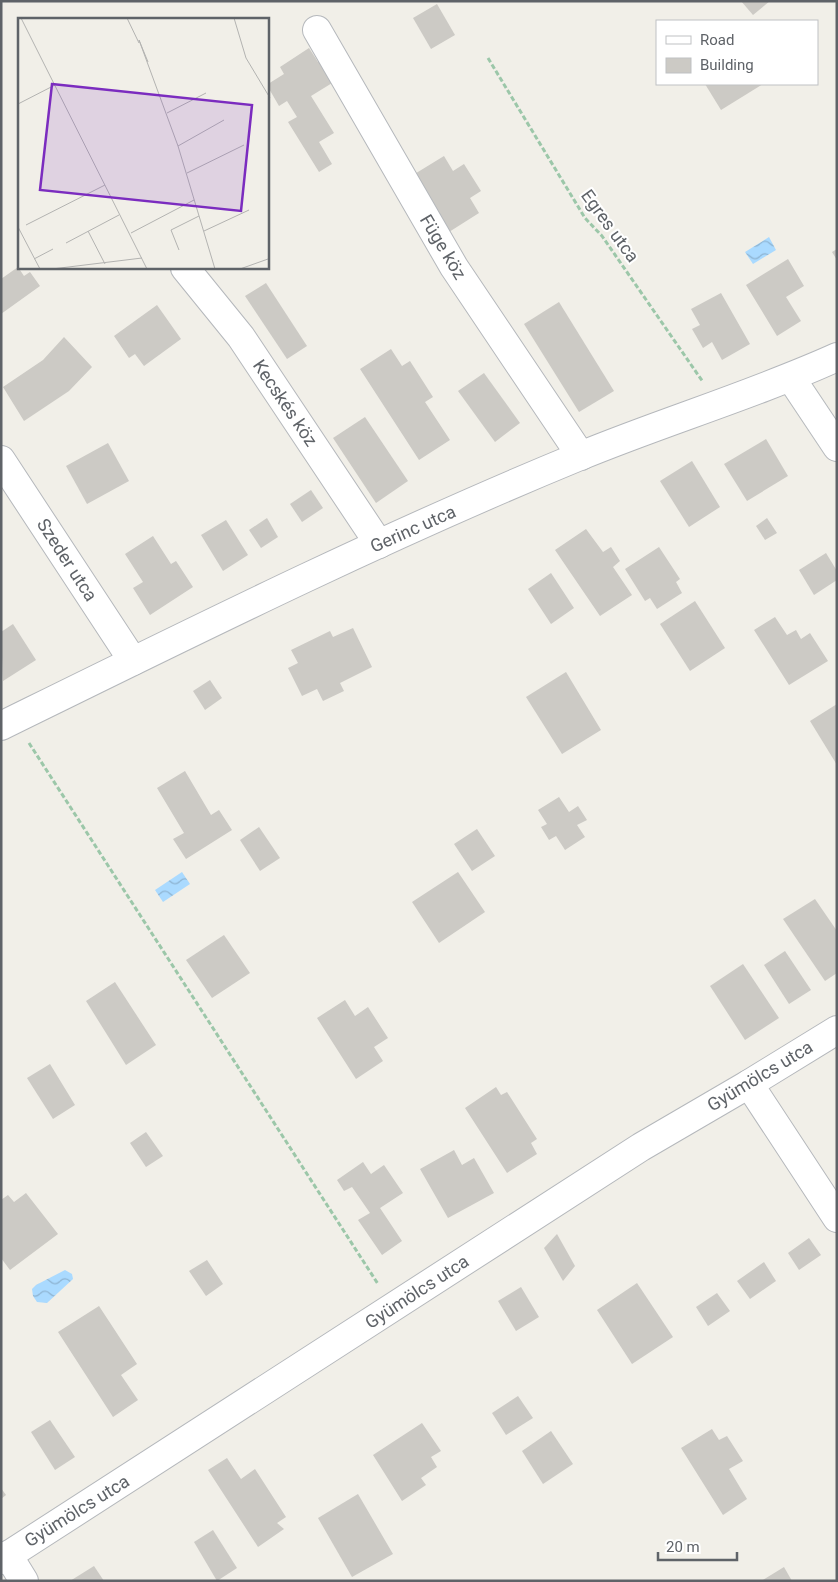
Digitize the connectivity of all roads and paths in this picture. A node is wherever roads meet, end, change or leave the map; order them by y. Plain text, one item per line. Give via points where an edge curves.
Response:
1 (317, 30) dead end
2 (488, 58) dead end
3 (186, 269) edge
4 (837, 357) edge
5 (791, 378) junction
6 (718, 405) junction
7 (837, 447) edge
8 (581, 456) junction
9 (1, 460) edge
10 (379, 544) junction
11 (133, 661) junction
12 (8, 723) edge
13 (837, 1030) edge
14 (749, 1084) junction
15 (837, 1218) edge
16 (394, 1307) junction
17 (4, 1558) edge
18 (24, 1581) edge

1 - 8 street, Füge köz via 454,267
2 - 6 path, Egres utca via 585,218 602,236
3 - 10 street, Kecskés köz via 240,337
4 - 5 street, Gerinc utca
5 - 6 street, Gerinc utca
5 - 7 street
6 - 8 street, Gerinc utca
8 - 10 street, Gerinc utca
9 - 11 street, Szeder utca
10 - 11 street, Gerinc utca
11 - 12 street, Gerinc utca
12 - 16 path
13 - 14 street, Gyümölcs utca
14 - 15 street
14 - 16 street, Gyümölcs utca via 641,1147
16 - 17 street, Gyümölcs utca
17 - 18 street

